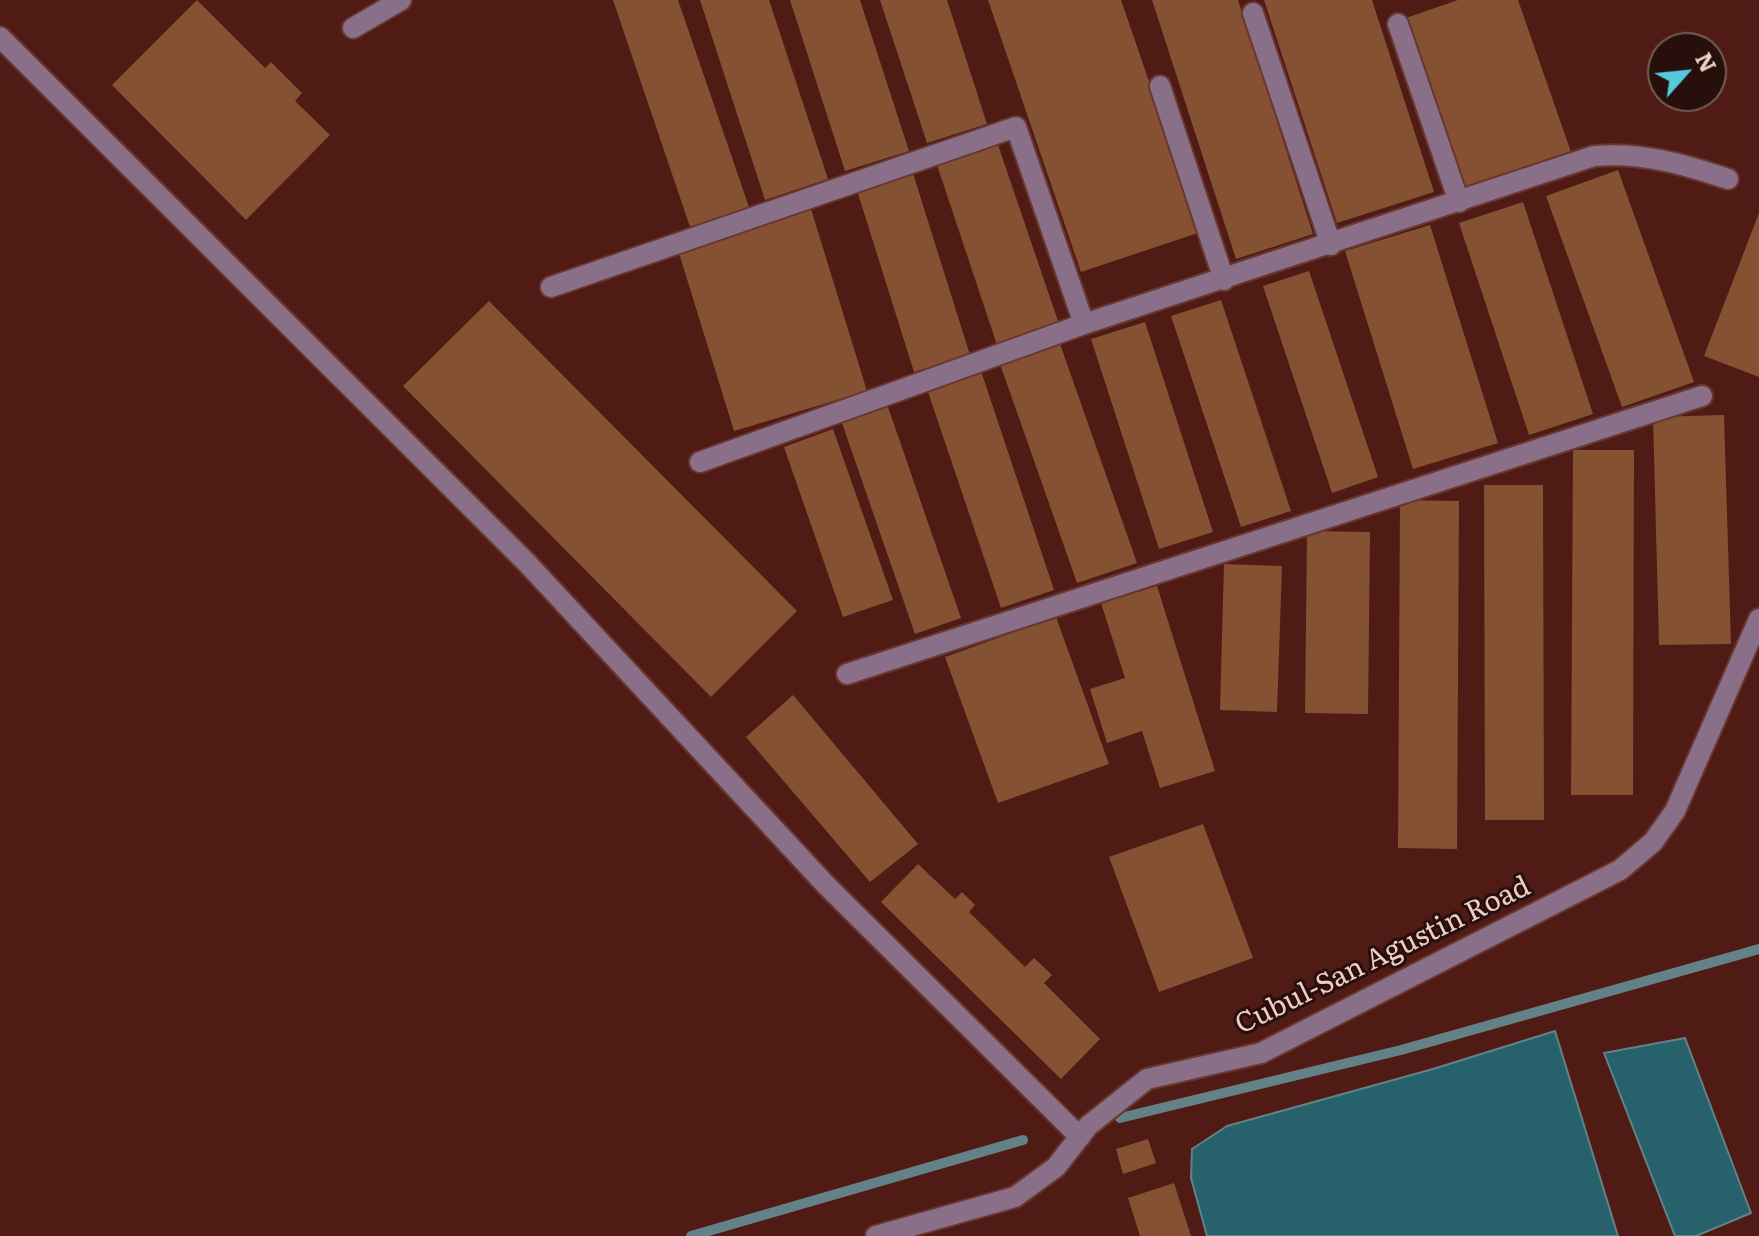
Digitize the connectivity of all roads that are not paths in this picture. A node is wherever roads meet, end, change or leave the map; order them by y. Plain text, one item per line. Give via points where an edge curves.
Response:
1 (401, 0) edge
2 (1253, 13) dead end
3 (1398, 24) dead end
4 (353, 28) dead end
5 (0, 37) edge
6 (1160, 86) dead end
7 (1728, 179) dead end
8 (1459, 202) junction
9 (1331, 245) junction
10 (1224, 280) junction
11 (551, 287) dead end
12 (1084, 324) junction
13 (1702, 396) dead end
14 (700, 462) dead end
15 (1759, 619) edge
16 (847, 674) dead end
17 (1080, 1137) junction
18 (876, 1236) edge

1 - 4 street
2 - 9 street
3 - 8 street
5 - 17 street via 527,563 826,885
6 - 10 street
7 - 8 street via 1627,153 1594,156
8 - 9 street
9 - 10 street
10 - 12 street
11 - 12 street via 1016,127
12 - 14 street
13 - 16 street
15 - 17 street, Cubul-San Agustin Road via 1675,811 1653,842 1620,870 1261,1053 1147,1079
17 - 18 street, Cubul-San Agustin Road via 1056,1167 1015,1197

